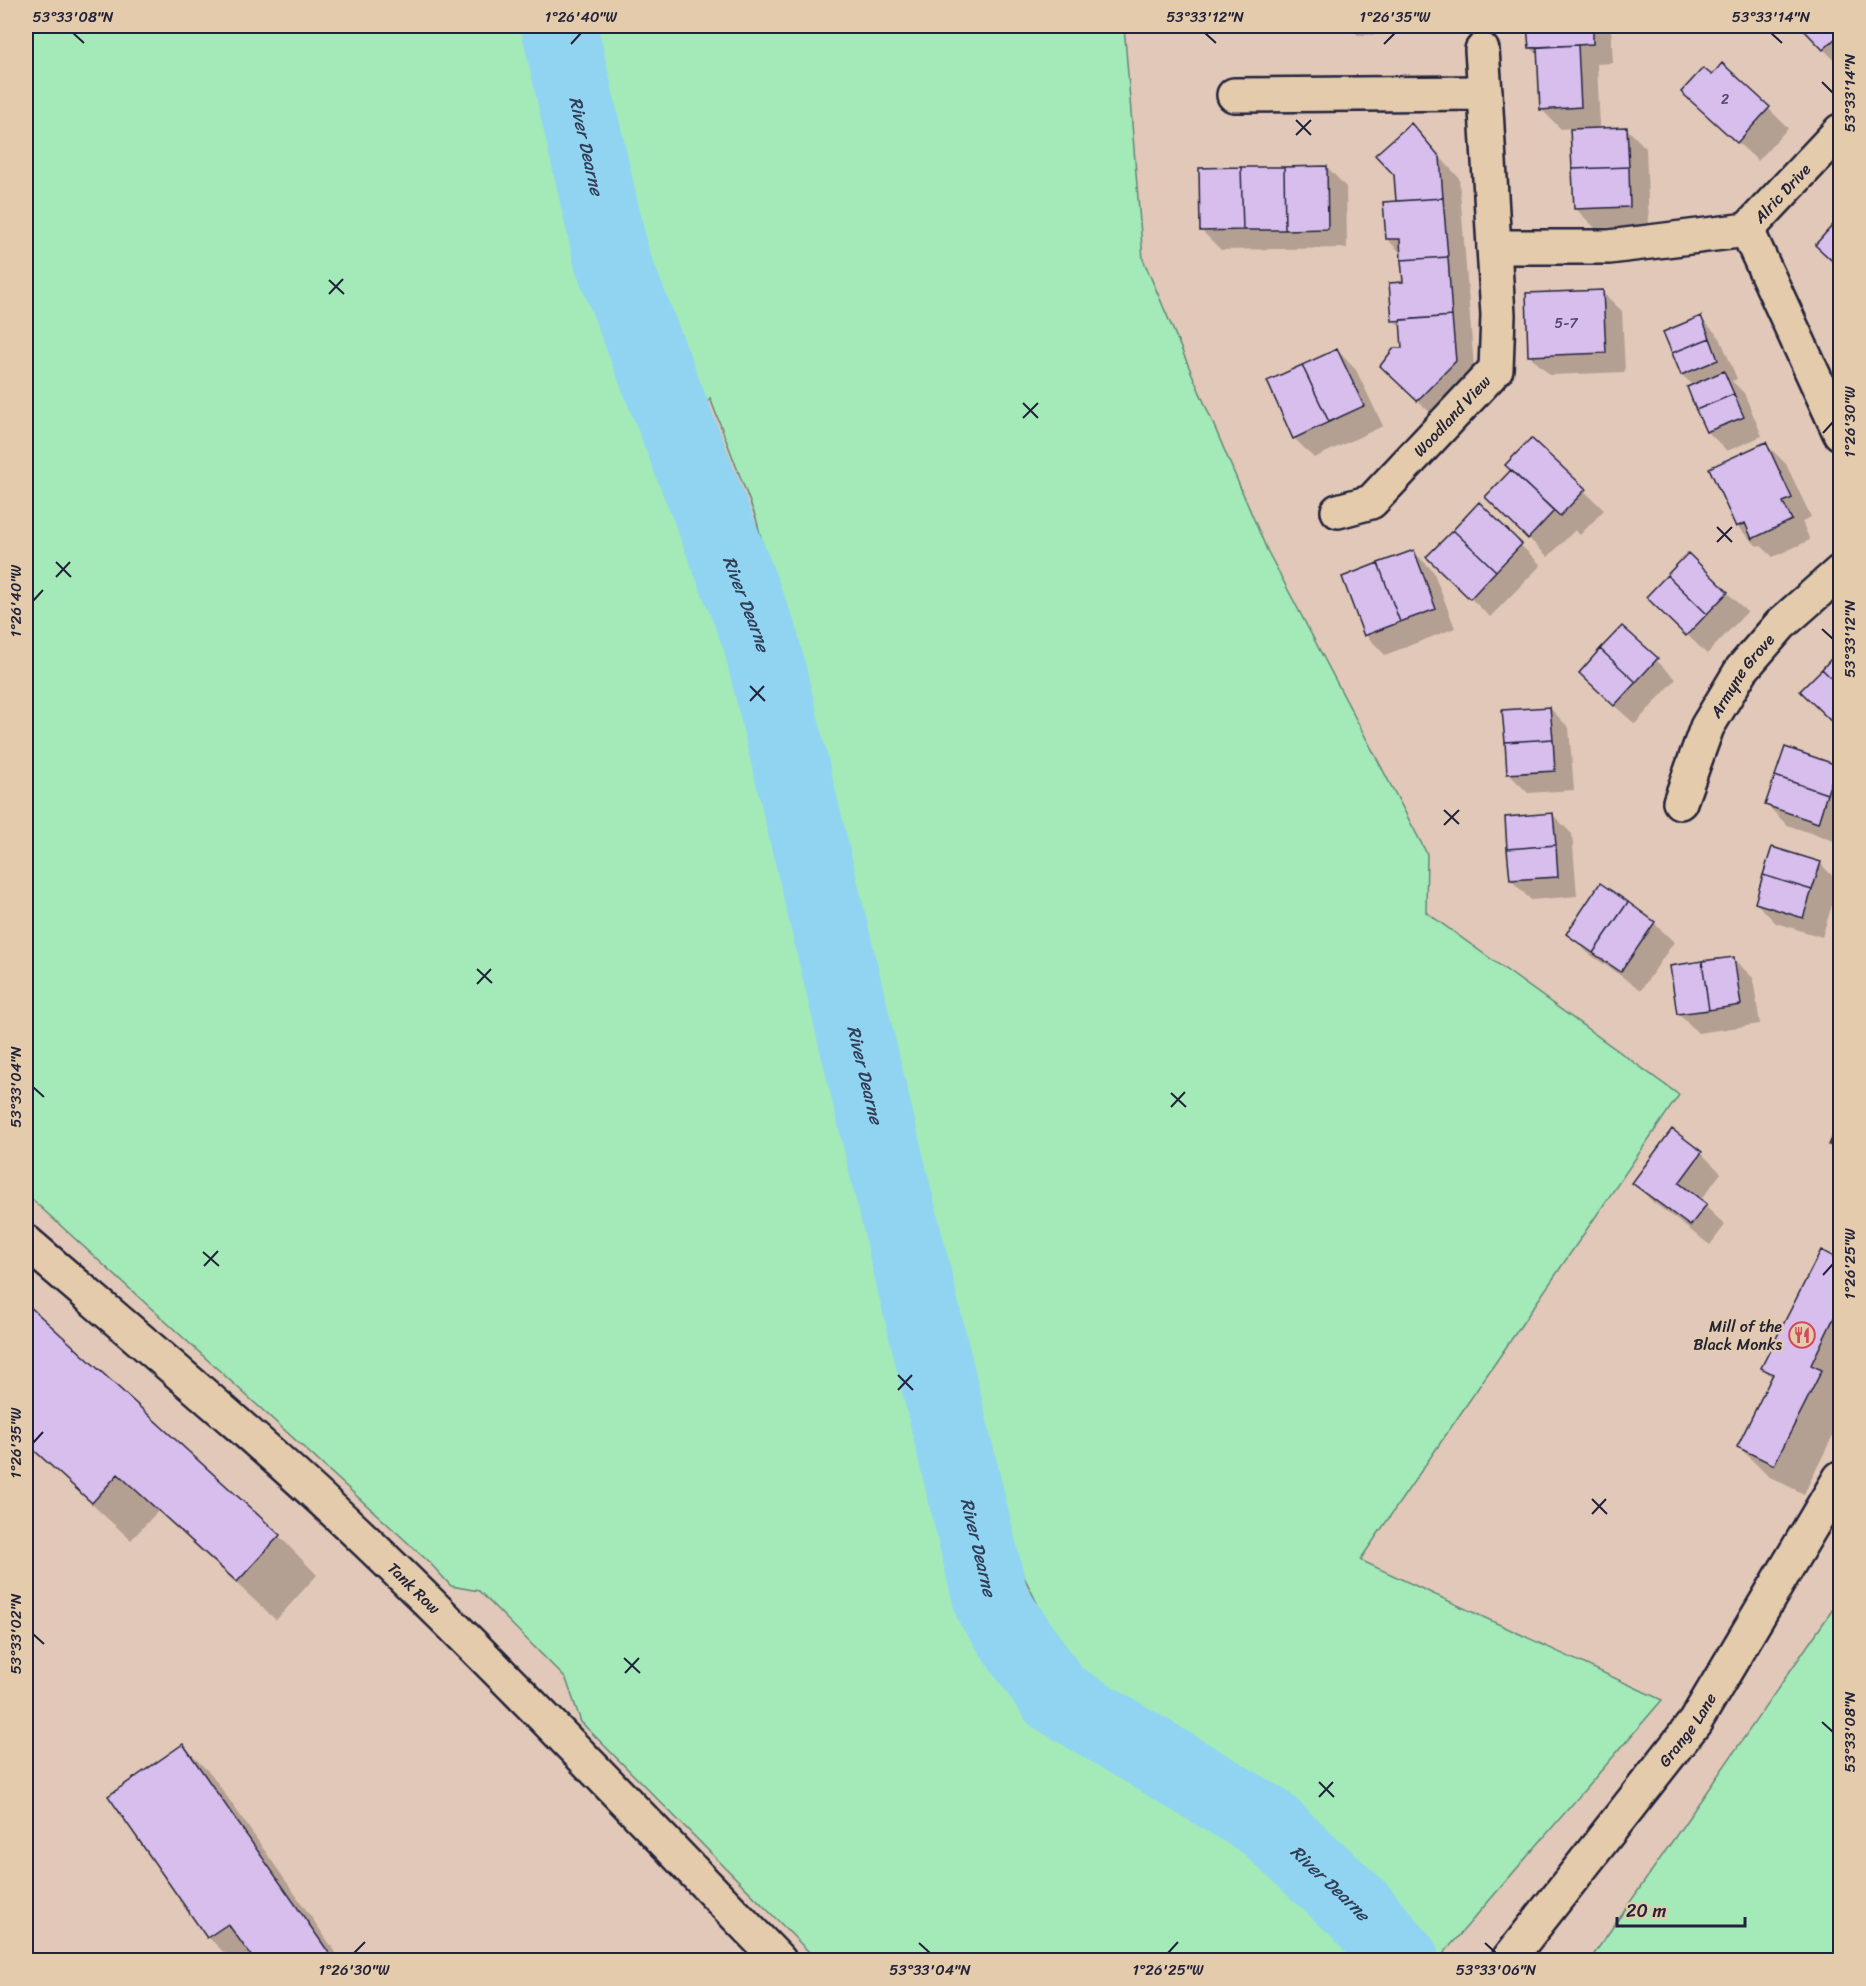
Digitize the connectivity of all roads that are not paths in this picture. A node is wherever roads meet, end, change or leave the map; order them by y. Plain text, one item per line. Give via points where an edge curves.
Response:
1 (1482, 50) dead end
2 (1485, 93) junction
3 (1234, 95) dead end
4 (1840, 131) edge
5 (1747, 230) junction
6 (1494, 246) junction
7 (1840, 433) edge
8 (1338, 511) dead end
9 (1840, 572) edge
10 (1680, 802) dead end
11 (26, 1242) edge
12 (1840, 1478) edge
13 (779, 1960) edge
14 (1508, 1960) edge

1 - 2 main road, Woodland View
2 - 3 main road
2 - 6 main road, Woodland View
4 - 5 main road, Alric Drive
5 - 6 main road via 1610,247
5 - 7 main road
6 - 8 main road, Woodland View via 1496,369 1371,502
9 - 10 main road, Armyne Grove via 1781,624 1742,669 1707,727
11 - 13 main road, Tank Row via 174,1368 366,1542 515,1687
12 - 14 main road, Grange Lane via 1695,1722

